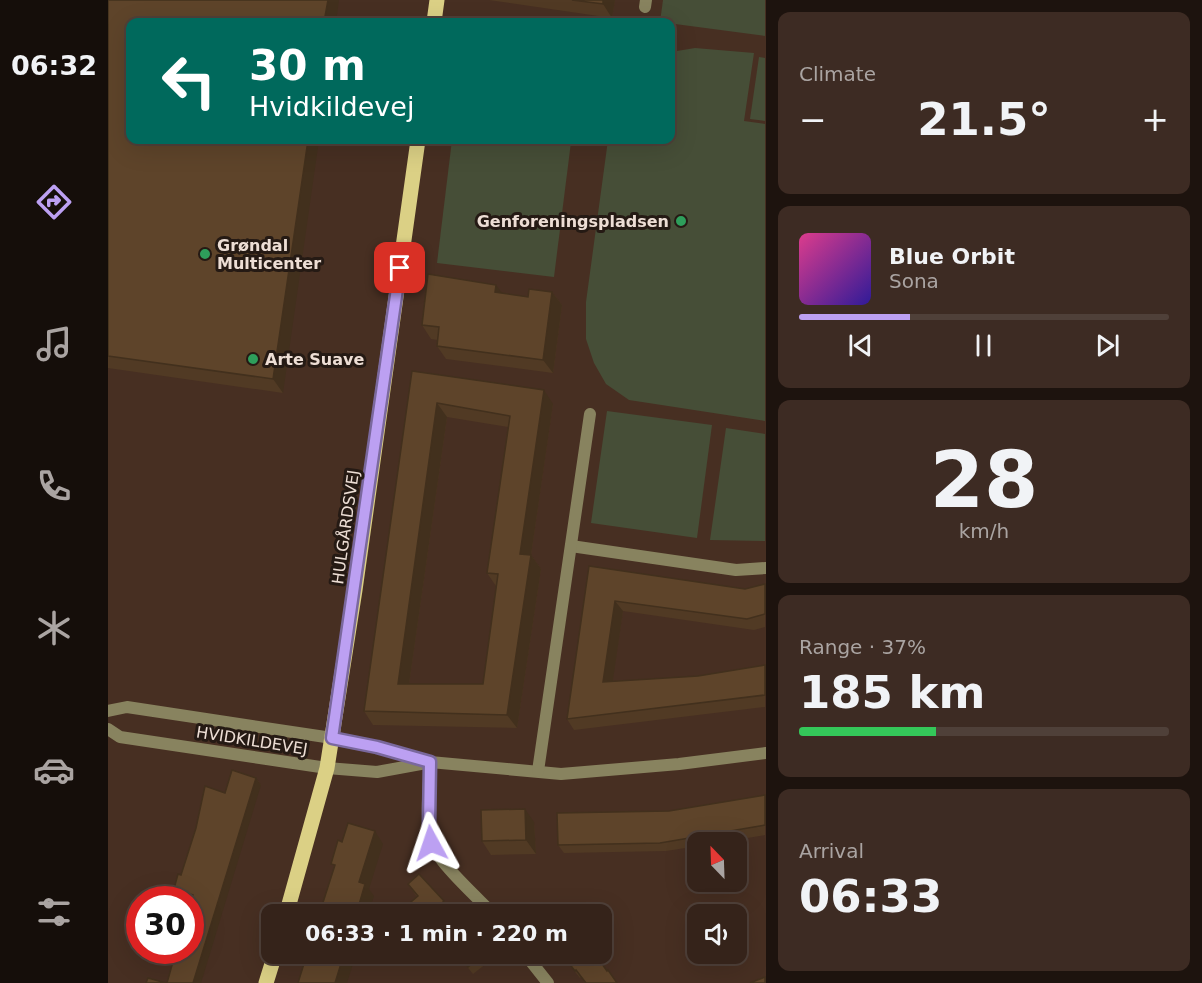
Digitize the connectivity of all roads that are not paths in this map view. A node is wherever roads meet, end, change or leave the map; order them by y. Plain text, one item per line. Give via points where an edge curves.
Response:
1 (437, 0) edge
2 (435, 18) edge
3 (417, 144) edge
4 (590, 414) dead end
5 (571, 546) junction
6 (765, 568) edge
7 (108, 711) edge
8 (108, 729) edge
9 (332, 738) junction
10 (765, 753) edge
11 (430, 762) junction
12 (327, 768) junction
13 (538, 771) junction
14 (289, 904) edge
15 (484, 904) edge
16 (272, 964) edge
17 (533, 964) edge
18 (266, 983) edge
19 (548, 983) edge

1 - 2 main road
3 - 9 main road, HULGÅRDSVEJ
4 - 5 street
5 - 6 street via 736,570
5 - 13 street
7 - 9 street, HVIDKILDEVEJ via 127,707
8 - 12 street, HVIDKILDEVEJ via 120,737
9 - 11 street, HVIDKILDEVEJ
9 - 12 main road, HULGÅRDSVEJ
10 - 13 street, HVIDKILDEVEJ via 561,774
11 - 12 street, HVIDKILDEVEJ via 376,772
11 - 13 street, HVIDKILDEVEJ
11 - 15 street via 431,843
12 - 14 main road, HULGÅRDSVEJ
16 - 18 main road
17 - 19 street

